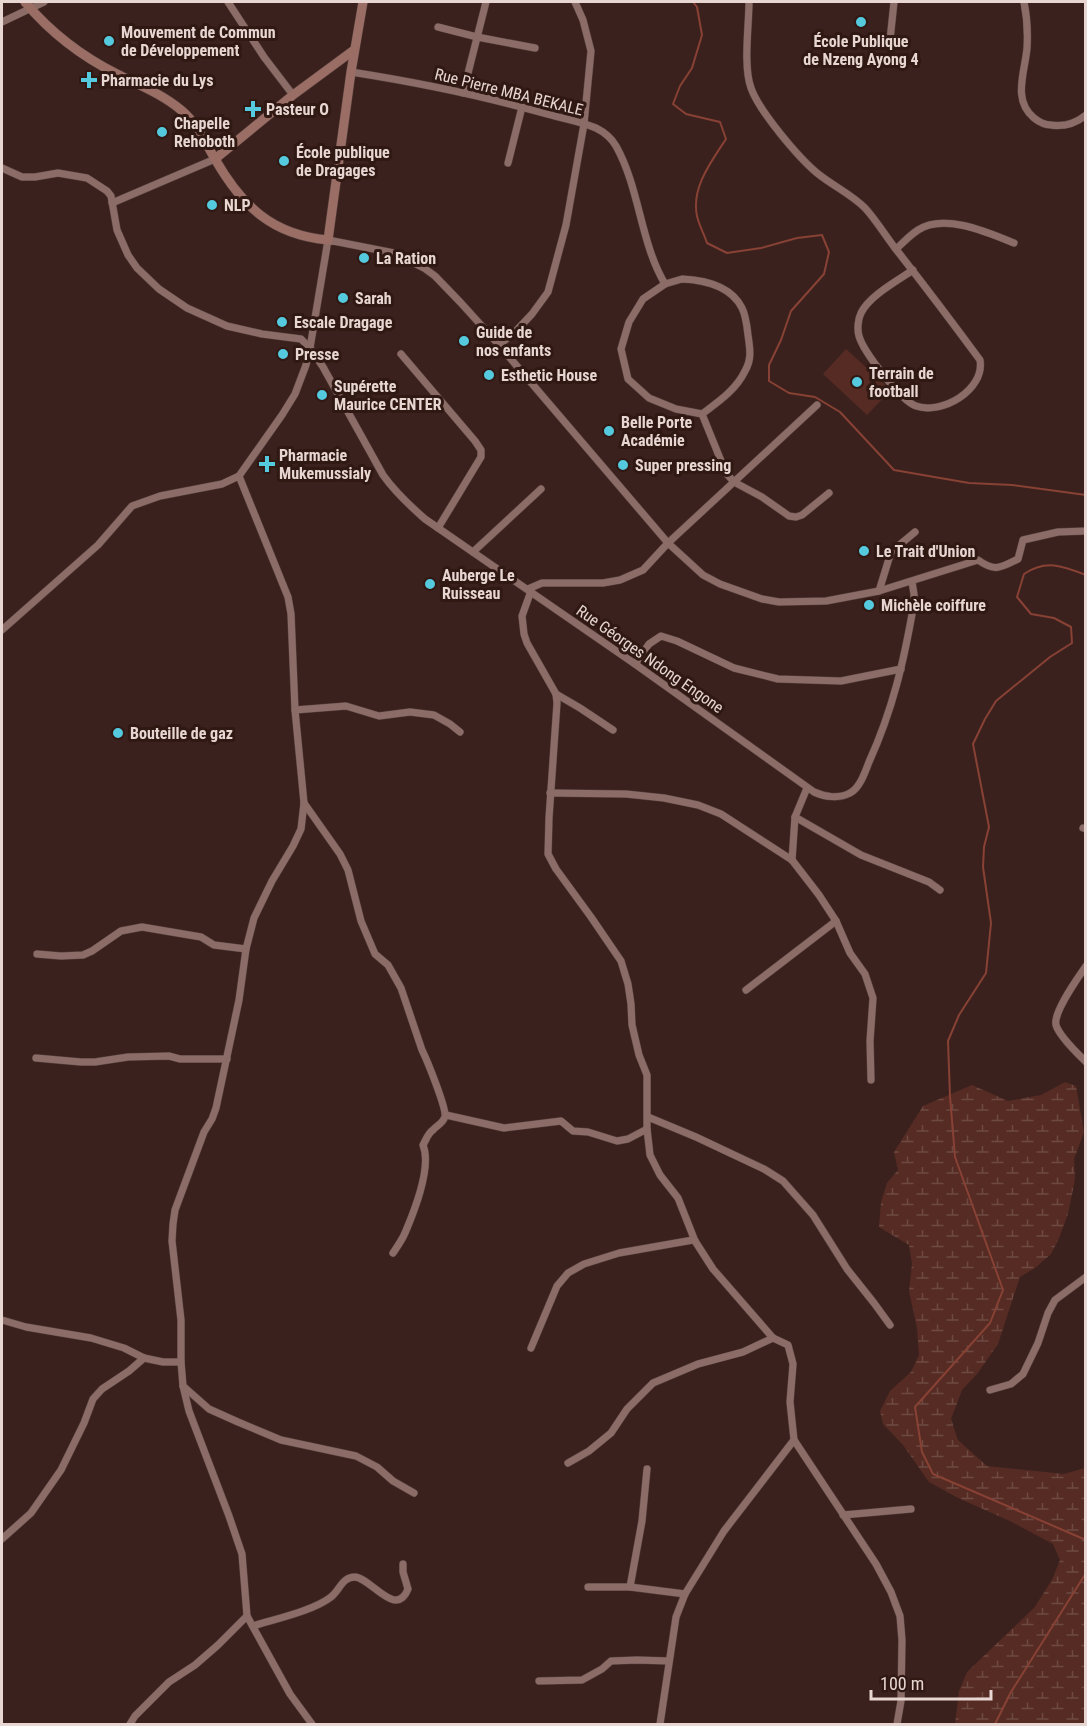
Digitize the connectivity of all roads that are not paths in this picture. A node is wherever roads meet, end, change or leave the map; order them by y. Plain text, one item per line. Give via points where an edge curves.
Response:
1 (44, 2) edge
2 (228, 2) edge
3 (363, 2) edge
4 (486, 2) edge
5 (575, 2) edge
6 (749, 2) edge
7 (894, 2) edge
8 (1024, 2) edge
9 (27, 5) edge
10 (2, 21) edge
11 (438, 27) dead end
12 (477, 37) junction
13 (890, 40) dead end
14 (536, 48) dead end
15 (354, 50) junction
16 (351, 72) junction
17 (463, 93) junction
18 (293, 95) junction
19 (522, 107) junction
20 (1086, 115) edge
21 (584, 124) junction
22 (215, 159) junction
23 (508, 163) dead end
24 (2, 168) edge
25 (112, 203) junction
26 (328, 240) junction
27 (1014, 243) dead end
28 (896, 249) junction
29 (913, 270) junction
30 (665, 284) junction
31 (499, 345) junction
32 (310, 348) junction
33 (401, 354) dead end
34 (817, 405) dead end
35 (702, 414) junction
36 (239, 476) junction
37 (734, 482) junction
38 (541, 489) dead end
39 (828, 493) dead end
40 (438, 528) junction
41 (1086, 531) edge
42 (915, 532) dead end
43 (668, 543) junction
44 (474, 552) junction
45 (912, 582) junction
46 (529, 590) junction
47 (879, 591) junction
48 (2, 630) edge
49 (635, 664) junction
50 (901, 669) junction
51 (556, 694) junction
52 (295, 710) junction
53 (613, 730) dead end
54 (460, 732) dead end
55 (807, 788) junction
56 (550, 793) junction
57 (304, 803) junction
58 (795, 817) junction
59 (792, 860) junction
60 (940, 890) dead end
61 (836, 921) junction
62 (246, 949) junction
63 (37, 954) dead end
64 (1086, 966) edge
65 (746, 990) dead end
66 (36, 1058) dead end
67 (227, 1059) junction
68 (1086, 1062) edge
69 (871, 1080) dead end
70 (446, 1115) junction
71 (648, 1117) junction
72 (647, 1129) junction
73 (695, 1242) junction
74 (393, 1253) dead end
75 (1086, 1277) edge
76 (2, 1320) edge
77 (890, 1325) dead end
78 (773, 1338) junction
79 (531, 1348) dead end
80 (144, 1358) junction
81 (181, 1362) junction
82 (183, 1386) junction
83 (990, 1390) dead end
84 (794, 1440) junction
85 (568, 1463) dead end
86 (647, 1469) dead end
87 (414, 1493) dead end
88 (911, 1509) dead end
89 (843, 1515) junction
90 (2, 1539) edge
91 (403, 1564) dead end
92 (588, 1587) dead end
93 (630, 1587) junction
94 (686, 1594) junction
95 (247, 1616) junction
96 (253, 1626) junction
97 (669, 1661) junction
98 (539, 1681) dead end
99 (130, 1725) edge
100 (312, 1725) edge
101 (660, 1725) edge
102 (897, 1725) edge

1 - 9 street
2 - 18 street
3 - 15 main road
4 - 12 street
5 - 21 street via 591,51
6 - 28 street via 748,77 758,102 801,157 867,210
7 - 13 street
8 - 20 street via 1028,31 1021,90 1024,106 1047,125 1070,124
9 - 10 street
9 - 22 main road via 79,52 184,112
11 - 12 street
12 - 14 street
12 - 17 street
15 - 16 main road
15 - 18 main road
16 - 17 street, Rue Pierre MBA BEKALE
16 - 26 main road
17 - 19 street, Rue Pierre MBA BEKALE
18 - 22 main road
19 - 21 street, Rue Pierre MBA BEKALE
19 - 23 street
21 - 30 street, Rue Pierre MBA BEKALE via 615,144 633,189 654,266
21 - 31 street via 567,225 548,292 516,332
22 - 25 street
22 - 26 main road via 237,193 262,217 279,228
24 - 25 street via 22,177 58,173 87,178 111,196
25 - 32 street via 117,230 128,255 159,290 227,326 301,339
26 - 31 street via 394,253 424,268
26 - 32 street
27 - 28 street via 951,222 937,222 917,230
28 - 29 street
29 - 29 street via 980,360 979,377 970,389 957,399 932,408 908,402 872,360 859,336 858,325 865,306
30 - 35 street via 643,299 629,322 621,349 628,379 649,398
30 - 35 street via 682,279 716,285 742,307 747,324 751,357 745,373
31 - 43 street
32 - 36 street via 295,394
32 - 40 street, Rue Géorges Ndong Engone via 388,482
33 - 40 street via 482,453
34 - 37 street
35 - 37 street via 719,459
36 - 48 street via 132,507 98,544
36 - 52 street via 288,597
37 - 39 street via 796,517
37 - 43 street
38 - 44 street
40 - 44 street, Rue Géorges Ndong Engone
41 - 45 street via 1023,540 1018,559 997,568 989,568 978,560
42 - 47 street via 891,552
43 - 46 street via 643,570 620,580 542,583
43 - 47 street via 703,574 762,599 826,601
44 - 46 street, Rue Géorges Ndong Engone
45 - 47 street
45 - 50 street, Rue Géorges Ndong Engone via 914,598
46 - 49 street, Rue Géorges Ndong Engone
46 - 51 street via 522,616 524,634
49 - 50 street via 649,644 661,636 734,668 778,679 841,681
49 - 55 street, Rue Géorges Ndong Engone
50 - 55 street, Rue Géorges Ndong Engone via 883,729 857,786 852,792 834,797
51 - 53 street
51 - 56 street
52 - 54 street via 346,706 379,716 410,712 434,715
52 - 57 street
55 - 58 street
56 - 59 street via 626,794 698,805 721,814
56 - 71 street via 548,854 621,961 628,984 632,1025 647,1075
57 - 62 street via 301,829 254,918
57 - 70 street via 348,870 361,921 375,954 388,965 401,988
58 - 59 street
58 - 60 street via 861,855
59 - 61 street
61 - 65 street
61 - 69 street via 850,953 865,974 873,998
62 - 63 street via 142,927 121,931 83,955
62 - 67 street
64 - 68 street via 1063,1002 1056,1025
66 - 67 street via 81,1062 169,1056
67 - 81 street via 216,1108 175,1210 172,1241 181,1320
70 - 72 street via 504,1128 561,1121 573,1131 617,1140
70 - 74 street via 423,1145 426,1153 418,1197
71 - 72 street
71 - 77 street via 783,1181 813,1215 847,1269
72 - 73 street via 650,1155 678,1198
73 - 78 street
73 - 79 street via 619,1253 568,1273 557,1286
75 - 83 street via 1054,1300 1023,1374 1011,1384
76 - 80 street via 91,1338
78 - 84 street via 788,1346 793,1364 789,1402
78 - 85 street via 653,1383 627,1409 611,1433
80 - 81 street
80 - 90 street via 93,1399 61,1470 31,1513
81 - 82 street
82 - 87 street via 209,1409 281,1440 356,1456
82 - 95 street via 242,1554
84 - 89 street
84 - 94 street via 724,1531
86 - 93 street
88 - 89 street
89 - 102 street via 876,1564 900,1616 902,1701
91 - 96 street via 408,1589 400,1599 390,1599 363,1579 351,1577 331,1597 315,1606
92 - 93 street
93 - 94 street
94 - 97 street via 676,1617
95 - 96 street
95 - 99 street via 202,1659 169,1682
96 - 100 street via 290,1694
97 - 98 street via 611,1661 582,1680
97 - 101 street

